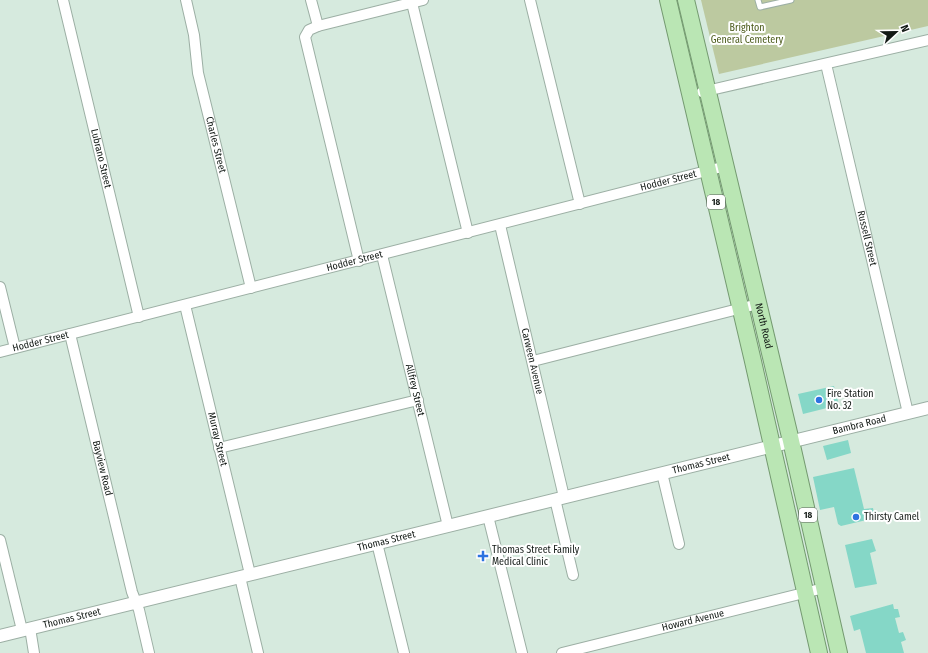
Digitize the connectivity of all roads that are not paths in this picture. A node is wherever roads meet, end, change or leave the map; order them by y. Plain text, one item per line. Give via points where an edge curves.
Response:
1 (62, 0) edge
2 (186, 0) edge
3 (311, 0) edge
4 (423, 0) edge
5 (530, 0) edge
6 (668, 0) edge
7 (686, 0) edge
8 (758, 0) edge
9 (791, 0) edge
10 (412, 3) junction
11 (318, 26) junction
12 (928, 40) edge
13 (826, 64) junction
14 (708, 91) junction
15 (691, 95) junction
16 (726, 166) junction
17 (709, 171) junction
18 (580, 204) junction
19 (500, 225) junction
20 (468, 233) junction
21 (382, 255) junction
22 (359, 261) junction
23 (0, 287) edge
24 (250, 288) junction
25 (758, 304) junction
26 (185, 305) junction
27 (740, 308) junction
28 (139, 316) junction
29 (70, 334) junction
30 (15, 348) junction
31 (0, 352) edge
32 (533, 361) junction
33 (774, 368) junction
34 (756, 371) junction
35 (418, 400) junction
36 (928, 408) edge
37 (908, 413) junction
38 (792, 441) junction
39 (773, 445) junction
40 (220, 448) junction
41 (662, 473) junction
42 (560, 498) junction
43 (488, 516) junction
44 (448, 526) junction
45 (0, 540) edge
46 (377, 543) junction
47 (679, 544) dead end
48 (3, 568) edge
49 (245, 575) junction
50 (573, 575) dead end
51 (824, 588) junction
52 (805, 593) junction
53 (135, 602) junction
54 (26, 629) junction
55 (0, 636) edge
56 (33, 653) edge
57 (149, 653) edge
58 (258, 653) edge
59 (404, 653) edge
60 (522, 653) edge
61 (562, 653) edge
62 (819, 653) edge
63 (839, 653) edge

1 - 28 street, Lubrano Street
2 - 24 street, Charles Street via 194,35 198,73
3 - 11 street
4 - 10 street
5 - 18 street
6 - 15 highway, North Road / 18
7 - 14 highway, North Road / 18
8 - 9 lane via 760,7
10 - 11 street
10 - 20 street
11 - 22 street via 309,30 305,41
12 - 13 street
13 - 14 street
13 - 37 street, Russell Street
14 - 15 street
14 - 16 highway, North Road / 18
15 - 17 highway, North Road / 18
16 - 17 street, Hodder Street
16 - 25 highway, North Road / 18
17 - 18 street, Hodder Street
17 - 27 highway, North Road / 18
18 - 19 street, Hodder Street
19 - 20 street, Hodder Street
19 - 32 street, Carween Avenue
20 - 21 street, Hodder Street
21 - 22 street, Hodder Street
21 - 35 street, Allfrey Street
22 - 24 street, Hodder Street
23 - 30 street
24 - 26 street, Hodder Street
25 - 27 street
25 - 33 highway, North Road / 18
26 - 28 street, Hodder Street
26 - 40 street, Murray Street
27 - 32 street
27 - 34 highway, North Road / 18
28 - 29 street, Hodder Street
29 - 30 street, Hodder Street
29 - 53 street, Bayview Road
30 - 31 street, Hodder Street
32 - 42 street, Carween Avenue
33 - 34 highway
33 - 38 highway, North Road / 18
34 - 39 highway, North Road / 18
35 - 40 street
35 - 44 street, Allfrey Street
36 - 37 street, Bambra Road
37 - 38 street, Bambra Road
38 - 39 street, Bambra Road
38 - 51 highway, North Road / 18
39 - 41 street, Thomas Street
39 - 52 highway, North Road / 18
40 - 49 street, Murray Street
41 - 42 street, Thomas Street
41 - 47 street
42 - 43 street, Thomas Street
42 - 50 street, Carween Avenue
43 - 44 street, Thomas Street
43 - 60 street
44 - 46 street, Thomas Street
45 - 48 street
46 - 49 street, Thomas Street
46 - 59 street
48 - 54 street
49 - 53 street, Thomas Street
49 - 58 street, Murray Street
51 - 52 street, Howard Avenue
51 - 63 highway, North Road / 18
52 - 61 street, Howard Avenue
52 - 62 highway, North Road / 18
53 - 54 street, Thomas Street
53 - 57 street, Bayview Road
54 - 55 street, Thomas Street
54 - 56 street

